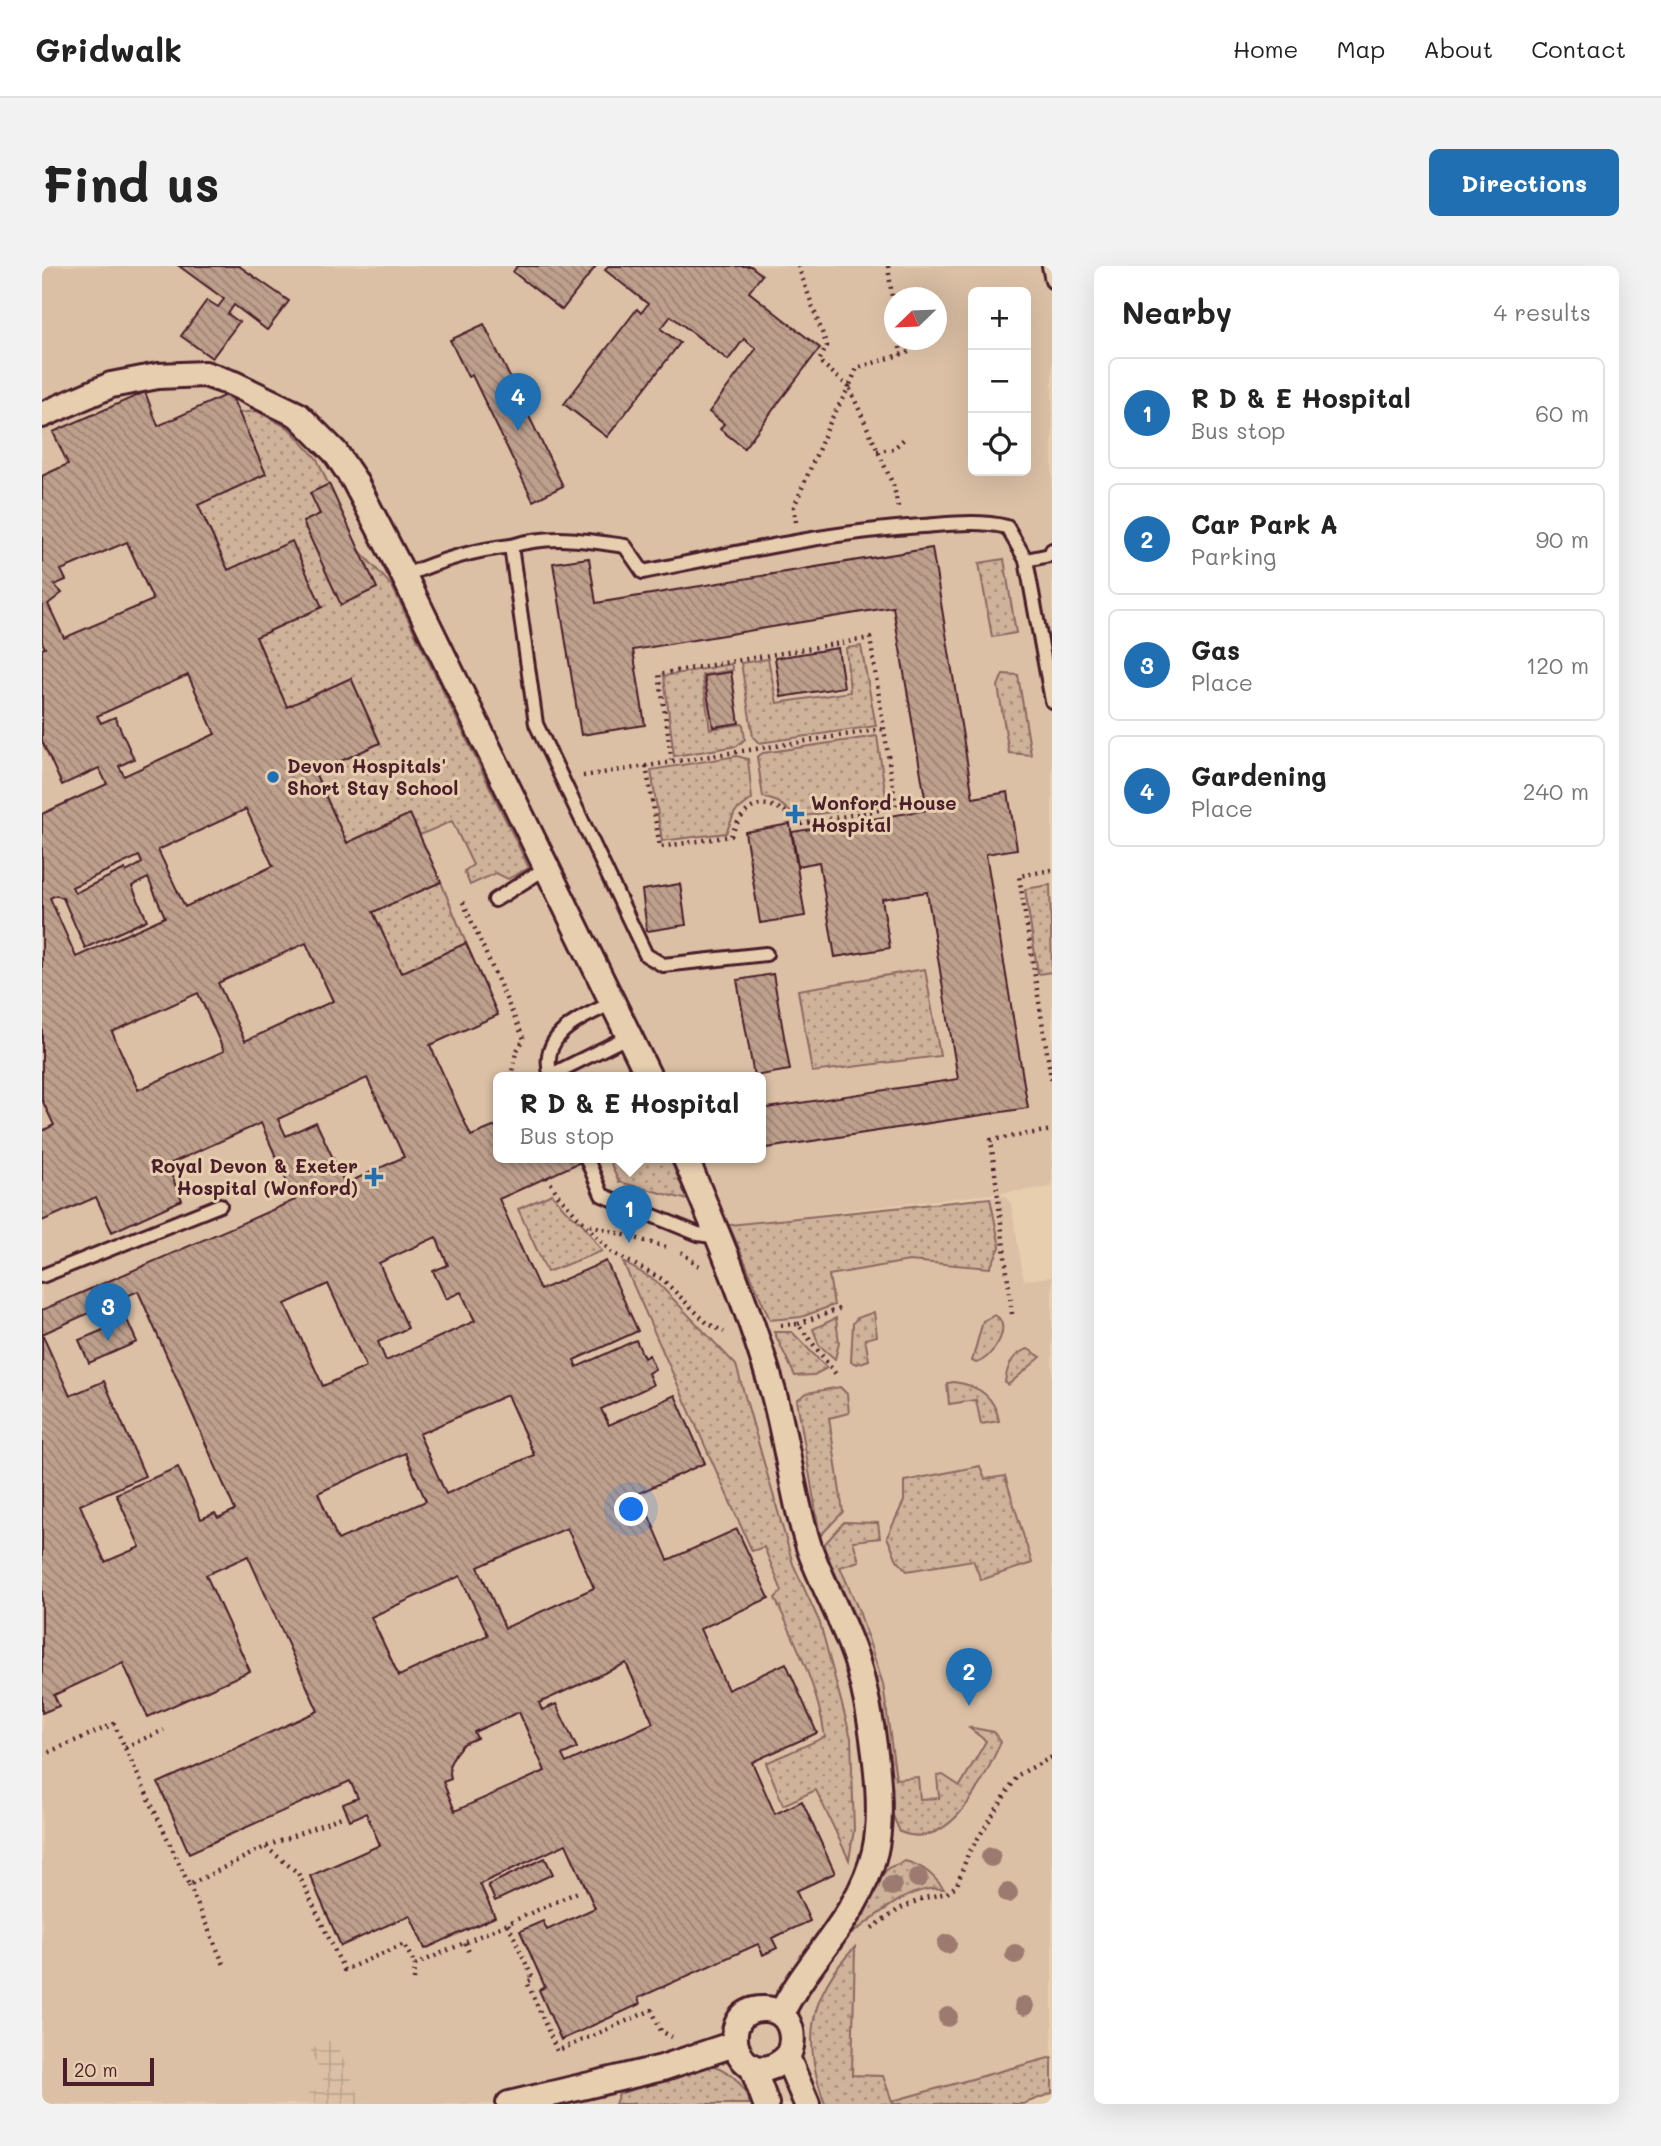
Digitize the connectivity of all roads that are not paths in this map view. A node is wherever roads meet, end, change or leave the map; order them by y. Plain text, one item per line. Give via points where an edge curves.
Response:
1 (1049, 266) edge
2 (1052, 281) edge
3 (42, 415) edge
4 (511, 546) junction
5 (1052, 550) edge
6 (1026, 560) junction
7 (404, 576) junction
8 (1052, 701) edge
9 (546, 868) junction
10 (495, 900) dead end
11 (766, 954) dead end
12 (612, 1003) junction
13 (627, 1037) junction
14 (550, 1072) edge
15 (559, 1072) edge
16 (646, 1072) edge
17 (589, 1163) edge
18 (688, 1163) edge
19 (220, 1205) dead end
20 (719, 1237) junction
21 (42, 1276) edge
22 (781, 2014) junction
23 (734, 2044) junction
24 (787, 2057) junction
25 (752, 2066) junction
26 (509, 2104) edge
27 (766, 2104) edge
28 (807, 2104) edge

1 - 2 lane
3 - 7 street via 111,385 158,376 205,374 234,384 298,415 335,452
4 - 6 lane via 533,539 571,538 625,546 643,572 799,540 987,522 1007,527
4 - 7 lane via 484,549
4 - 11 lane via 536,724 646,955 663,965
5 - 6 lane via 1049,555
6 - 8 lane
7 - 9 street
9 - 10 lane
9 - 12 street
12 - 13 street
12 - 14 lane via 569,1025 554,1040 547,1062
13 - 15 lane
13 - 16 street
17 - 20 lane via 602,1195 698,1234
18 - 20 street
19 - 21 lane
20 - 22 street via 777,1407 810,1548 857,1662 878,1782 876,1848 867,1879 848,1917 794,1988
22 - 23 street via 764,2009 748,2013 736,2027
22 - 24 street via 792,2030
23 - 25 street
23 - 26 street via 662,2068
24 - 25 street via 771,2068
24 - 28 street
25 - 27 street

